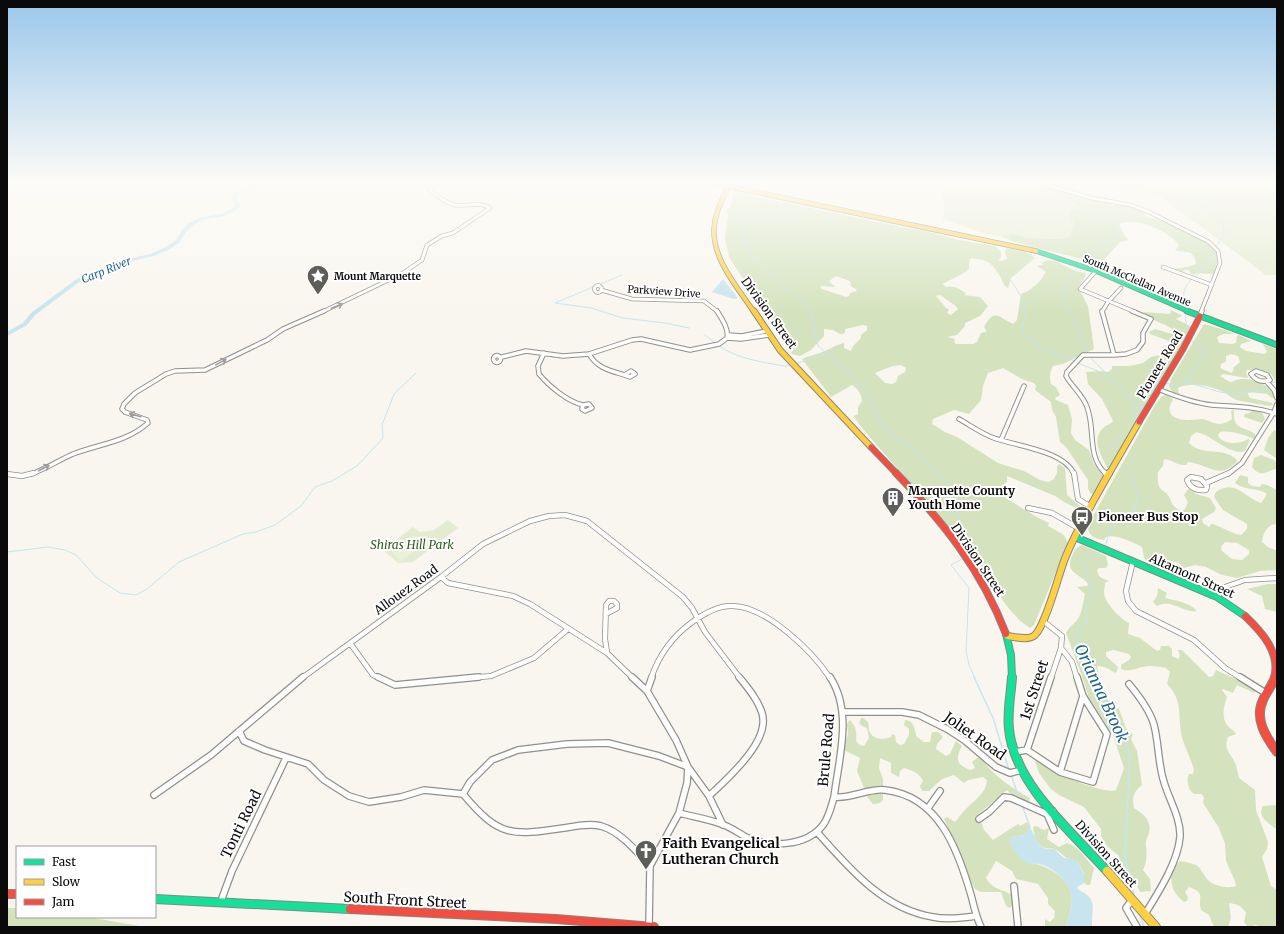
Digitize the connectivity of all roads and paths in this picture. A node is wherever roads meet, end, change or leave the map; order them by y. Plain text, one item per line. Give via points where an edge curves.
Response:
1 (461, 227) edge
2 (716, 227) edge
3 (919, 227) edge
4 (1178, 227) edge
5 (1163, 267) dead end
6 (1096, 271) junction
7 (1212, 285) junction
8 (1121, 288) dead end
9 (601, 290) dead end
10 (1108, 302) junction
11 (1200, 316) junction
12 (768, 333) junction
13 (728, 336) junction
14 (1277, 344) edge
15 (544, 353) junction
16 (589, 354) junction
17 (1114, 355) junction
18 (502, 357) dead end
19 (626, 374) dead end
20 (1267, 382) junction
21 (1024, 386) dead end
22 (1158, 389) junction
23 (1277, 396) edge
24 (1277, 404) edge
25 (583, 405) dead end
26 (1275, 413) edge
27 (959, 419) dead end
28 (1001, 440) junction
29 (7, 474) edge
30 (1108, 476) junction
31 (1206, 484) junction
32 (1091, 507) junction
33 (1028, 508) dead end
34 (1078, 528) junction
35 (1075, 537) junction
36 (1133, 562) junction
37 (441, 577) junction
38 (1277, 578) edge
39 (1217, 597) junction
40 (606, 614) dead end
41 (697, 618) junction
42 (1043, 620) junction
43 (568, 629) junction
44 (1008, 636) junction
45 (350, 643) junction
46 (1061, 648) junction
47 (607, 653) junction
48 (1276, 655) edge
49 (1129, 684) dead end
50 (647, 691) junction
51 (1267, 694) junction
52 (1083, 696) junction
53 (843, 712) junction
54 (239, 731) junction
55 (1027, 750) junction
56 (1015, 752) junction
57 (1277, 752) edge
58 (286, 758) junction
59 (688, 767) junction
60 (1022, 770) junction
61 (1060, 772) junction
62 (940, 791) dead end
63 (154, 794) dead end
64 (463, 794) junction
65 (709, 796) junction
66 (834, 797) junction
67 (928, 808) junction
68 (1053, 811) junction
69 (680, 813) junction
70 (1047, 814) junction
71 (979, 819) dead end
72 (723, 825) junction
73 (1054, 830) dead end
74 (817, 832) junction
75 (650, 866) junction
76 (1014, 886) dead end
77 (156, 899) edge
78 (1132, 900) junction
79 (221, 902) junction
80 (1145, 914) junction
81 (976, 916) junction
82 (651, 927) edge
83 (981, 927) edge
84 (1018, 927) edge
85 (1137, 927) edge
86 (1156, 927) edge

29 -> 1 street via 31,474 72,454 136,432 148,423 147,420 125,412 122,405 162,375 205,370 267,340 283,329 343,303 403,273 422,260 427,245
2 - 12 main road, Division Street via 717,250 728,275
3 - 6 main road, South McClellan Avenue via 1018,247 1064,259
4 - 7 street, Pioneer Road via 1208,242 1220,254 1220,263
5 - 7 street
6 - 10 street via 1080,289
6 - 11 main road, South McClellan Avenue
7 - 11 street, Pioneer Road
8 - 10 street
9 - 13 street, Parkview Drive via 632,299 704,301 712,305 723,320
10 - 17 street via 1102,311
10 - 17 street via 1151,319 1151,323 1143,332 1141,346 1129,354
11 - 14 main road, South McClellan Avenue
11 - 22 main road, Pioneer Road
12 - 13 street via 741,339
12 - 44 main road, Division Street via 784,355 908,486 944,528 990,594
13 - 16 street via 719,344 690,350 650,340 632,340
15 - 16 street via 563,356
15 - 18 street via 526,351
15 - 25 street via 538,366 540,375 560,392
16 - 19 street via 592,361 605,370
17 - 30 street via 1083,355 1066,376 1085,401 1090,418 1093,453 1102,471
20 - 20 street via 1269,378 1264,374 1256,371 1251,374 1258,380
20 - 23 street
21 - 28 street
22 - 26 street via 1204,404 1246,405
22 - 30 main road, Pioneer Road
24 - 26 street
26 - 31 street via 1242,463 1227,475
27 - 28 street
28 - 32 street via 1066,462 1074,472 1078,499
30 - 32 main road, Pioneer Road
31 - 31 street via 1194,477 1187,480 1191,487 1200,491 1207,488
32 - 34 main road, Pioneer Road
33 - 34 street via 1052,513
34 - 35 main road, Pioneer Road
35 - 36 main road, Altamont Street
35 - 42 main road, Pioneer Road
36 - 39 main road, Altamont Street
36 - 51 street via 1126,591 1128,601 1136,611 1194,640 1225,668
37 - 41 street, Allouez Road via 483,544 502,534 530,521 566,515 587,521 684,597
37 - 43 street via 448,583 513,596
37 - 45 street, Allouez Road
38 - 39 street via 1244,580 1225,586
39 - 48 main road, Altamont Street via 1252,621
40 - 47 street
41 - 50 street, Brule Road via 662,652
41 - 53 street, Brule Road via 715,609 733,605 750,609 770,621 797,639 829,677 840,698
41 - 65 street, Allouez Road via 753,695 763,715 762,730 757,743 732,774
42 - 44 main road, Pioneer Road via 1035,635 1030,638
42 - 46 street, 1st Street via 1062,636
43 - 45 street via 534,658 491,676 395,685 373,675
43 - 47 street
44 - 56 main road, Division Street via 1012,671 1008,718
45 - 54 street, Allouez Road via 288,689
46 - 52 street via 1072,662
46 - 55 street, 1st Street
47 - 50 street
48 - 51 main road, Altamont Street via 1275,675
49 - 80 street via 1146,708 1154,725 1163,779 1180,836 1158,893
50 - 59 street via 679,746
51 - 57 main road, Altamont Street via 1260,710 1261,725
52 - 61 street
52 - 61 street via 1106,734 1093,782
53 - 60 street, Joliet Road via 902,712 919,715 964,740 996,767 1010,773
53 - 66 street, Brule Road
54 - 58 street via 244,741
54 - 63 street, Allouez Road via 211,755
55 - 56 street
55 - 61 street
56 - 60 main road, Division Street
58 - 64 street via 308,764 324,780 349,796 369,802 424,790
58 - 79 street, Tonti Road via 232,871
59 - 64 street via 659,756 608,743 567,744 518,750 492,760 470,782
59 - 65 street
59 - 69 street
60 - 68 main road, Division Street
62 - 67 street
64 - 75 street via 476,811 503,830 529,834 592,824 604,827 621,837
65 - 72 street
66 - 67 street via 843,799 867,790 886,790 917,799
66 - 74 street, Brule Road via 829,814
67 - 81 street via 938,818 952,841 972,896
68 - 70 street
68 - 78 main road, Division Street
69 - 72 street
69 - 75 street
70 - 71 street via 1004,797
70 - 73 street
72 - 74 street via 750,838 772,843 797,841
74 - 81 street via 868,886 890,900 928,916
75 - 82 street
76 - 84 street
77 - 79 main road, South Front Street
78 - 80 main road, Division Street
78 - 85 street via 1126,908
79 - 82 main road, South Front Street via 556,919
80 - 86 main road, Division Street
81 - 83 street

